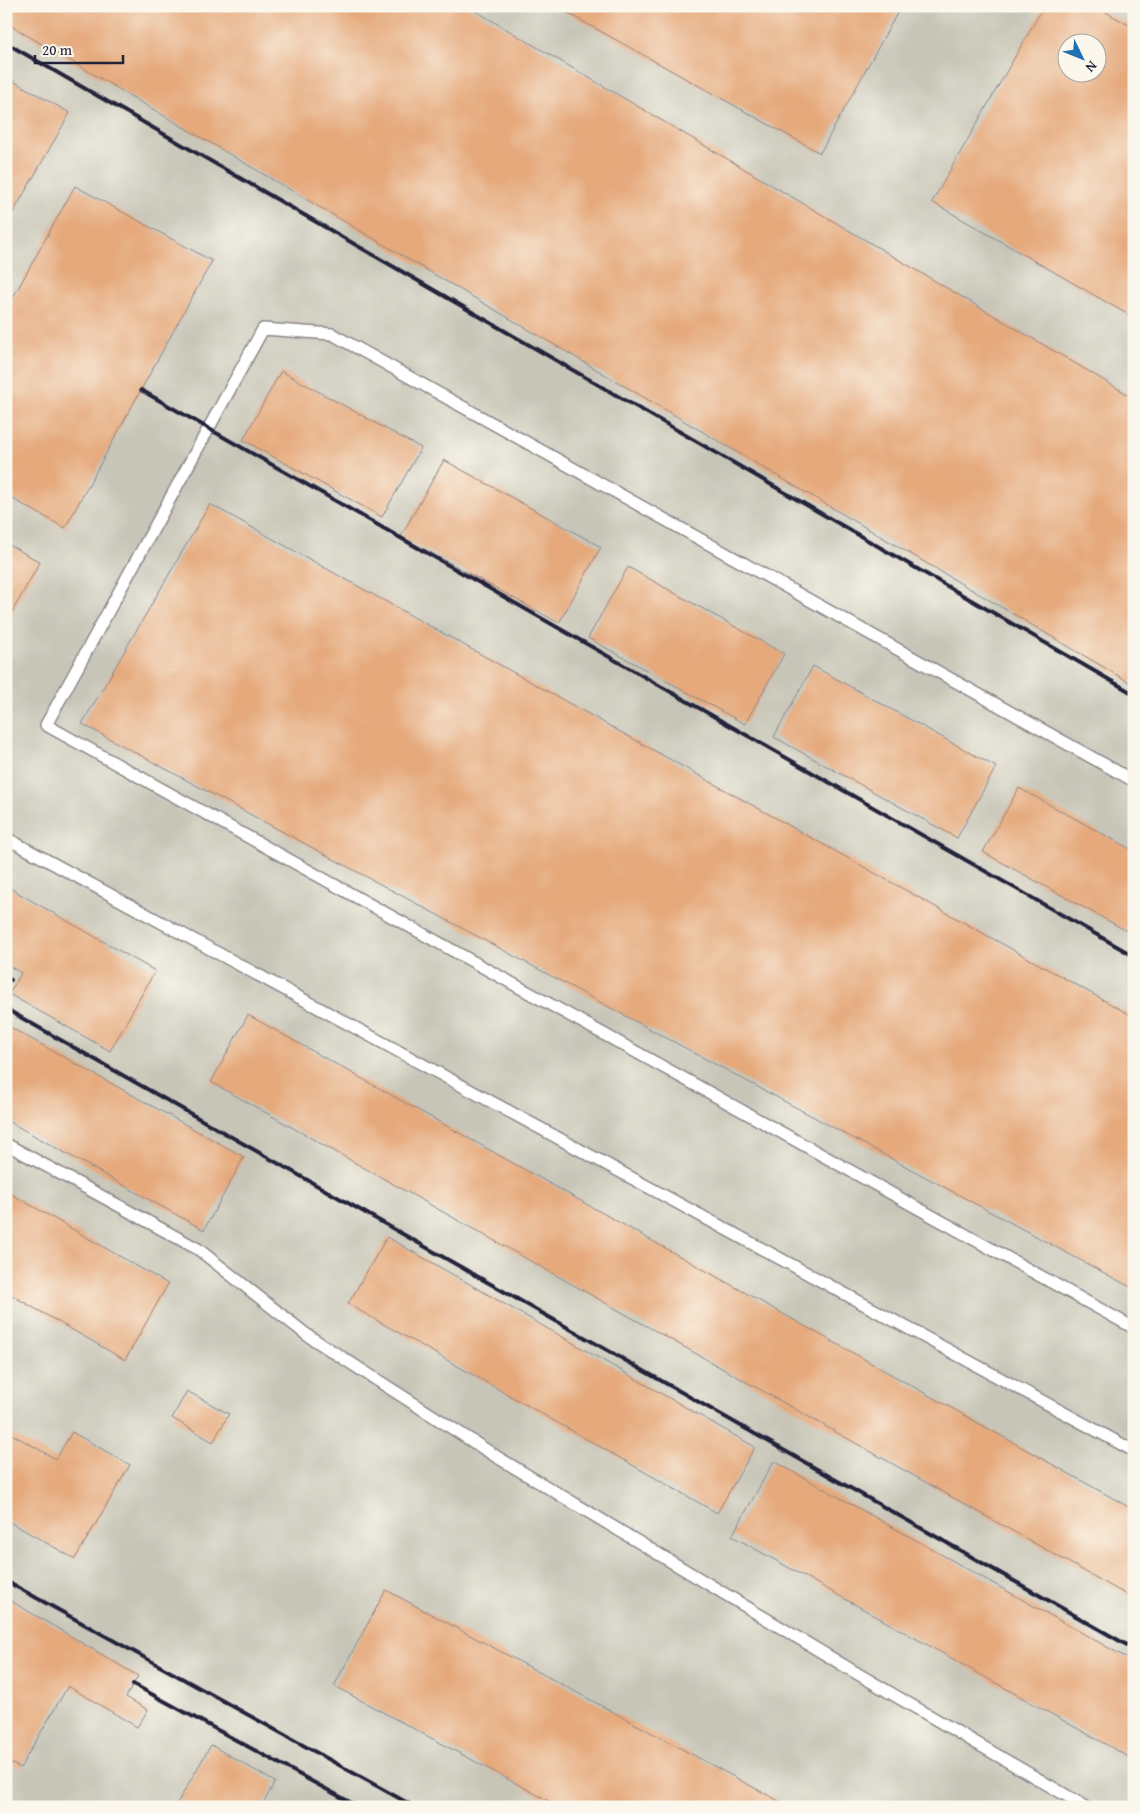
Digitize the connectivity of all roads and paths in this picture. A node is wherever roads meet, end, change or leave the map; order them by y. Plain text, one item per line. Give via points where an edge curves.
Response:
1 (1134, 781) edge
2 (6, 838) edge
3 (6, 1144) edge
4 (1134, 1328) edge
5 (1134, 1451) edge
6 (1086, 1807) edge

1 - 4 lane via 332,334 273,330 263,330 46,725
2 - 5 lane
3 - 6 lane via 198,1249 307,1335 497,1457

